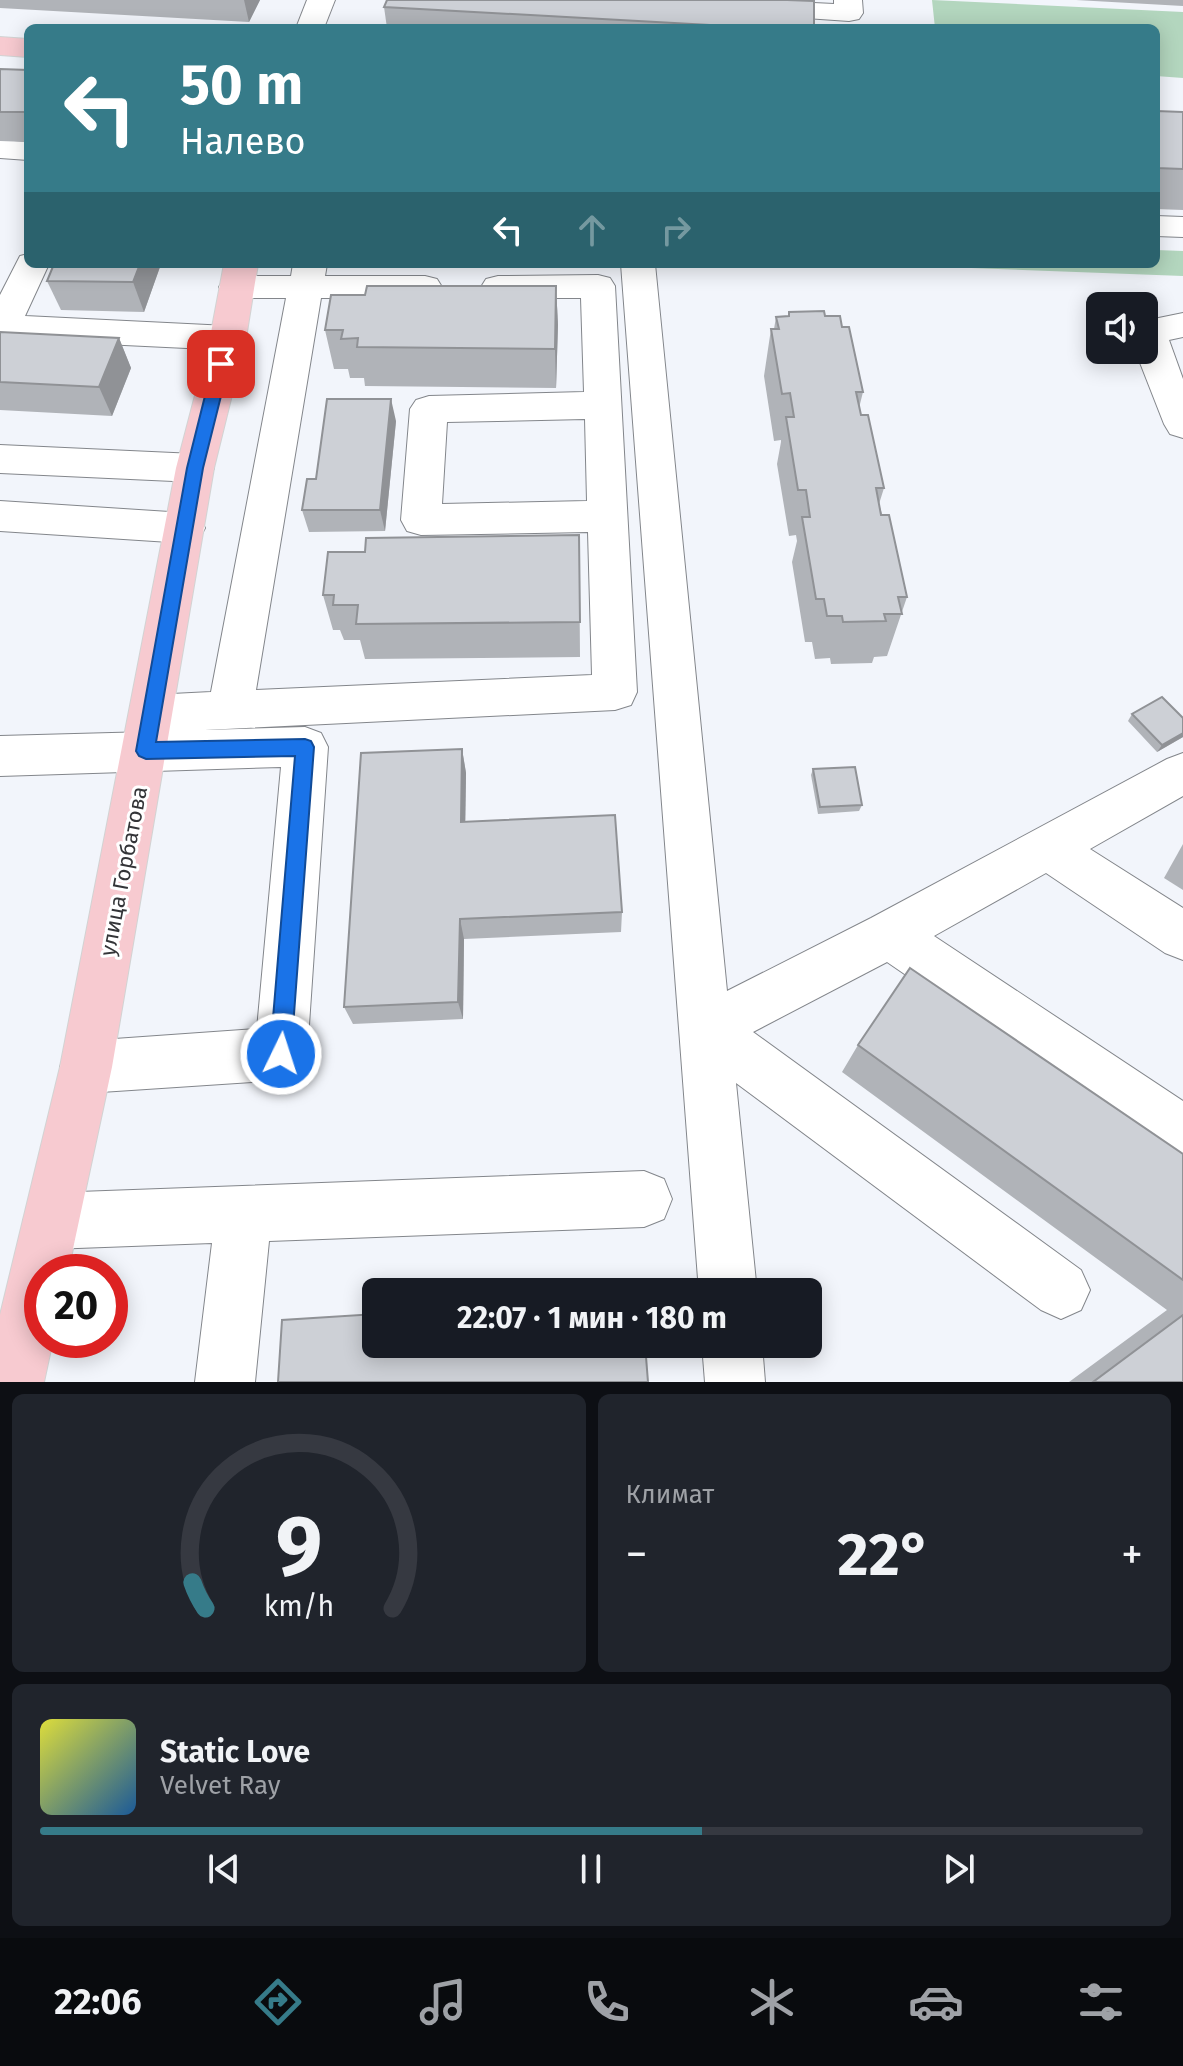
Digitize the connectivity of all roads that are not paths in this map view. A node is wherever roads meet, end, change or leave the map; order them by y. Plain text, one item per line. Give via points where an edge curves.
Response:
1 (321, 0) edge
2 (848, 0) edge
3 (726, 6) edge
4 (312, 24) edge
5 (0, 46) edge
6 (24, 48) edge
7 (0, 149) edge
8 (24, 151) edge
9 (1160, 226) edge
10 (1183, 227) edge
11 (30, 268) edge
12 (638, 268) edge
13 (238, 275) edge
14 (308, 276) edge
15 (1183, 325) edge
16 (1, 327) edge
17 (228, 338) junction
18 (603, 405) junction
19 (1183, 424) edge
20 (0, 459) edge
21 (195, 468) junction
22 (610, 516) junction
23 (5, 528) edge
24 (185, 528) junction
25 (230, 710) junction
26 (149, 732) junction
27 (0, 756) edge
28 (1183, 773) edge
29 (1047, 847) junction
30 (889, 935) junction
31 (1183, 936) edge
32 (706, 1029) junction
33 (86, 1067) junction
34 (1183, 1133) edge
35 (644, 1199) dead end
36 (244, 1214) junction
37 (51, 1221) junction
38 (727, 1278) edge
39 (1061, 1290) dead end
40 (733, 1358) edge
41 (14, 1382) edge
42 (225, 1382) edge
43 (735, 1382) edge

1 - 4 street
2 - 3 street via 849,13
5 - 6 main road
7 - 8 street
9 - 10 street
11 - 16 street
12 - 32 street
13 - 14 street
13 - 17 main road, улица Горбатова
14 - 18 street via 598,286
14 - 25 street
15 - 19 street via 1157,330 1151,338
16 - 17 street
17 - 21 main road, улица Горбатова
18 - 22 street
18 - 22 street via 429,409 421,520
20 - 21 street
21 - 24 main road, улица Горбатова
22 - 25 street via 615,692
23 - 24 street
24 - 26 main road, улица Горбатова
25 - 26 street
26 - 27 street
26 - 33 main road, улица Горбатова
26 - 33 street via 305,747 281,1054
28 - 29 street
29 - 30 street
29 - 31 street
30 - 32 street
30 - 34 street
32 - 38 street
32 - 39 street
33 - 37 main road, улица Горбатова
35 - 36 street
36 - 37 street
36 - 42 street
37 - 41 main road, улица Горбатова
40 - 43 street

